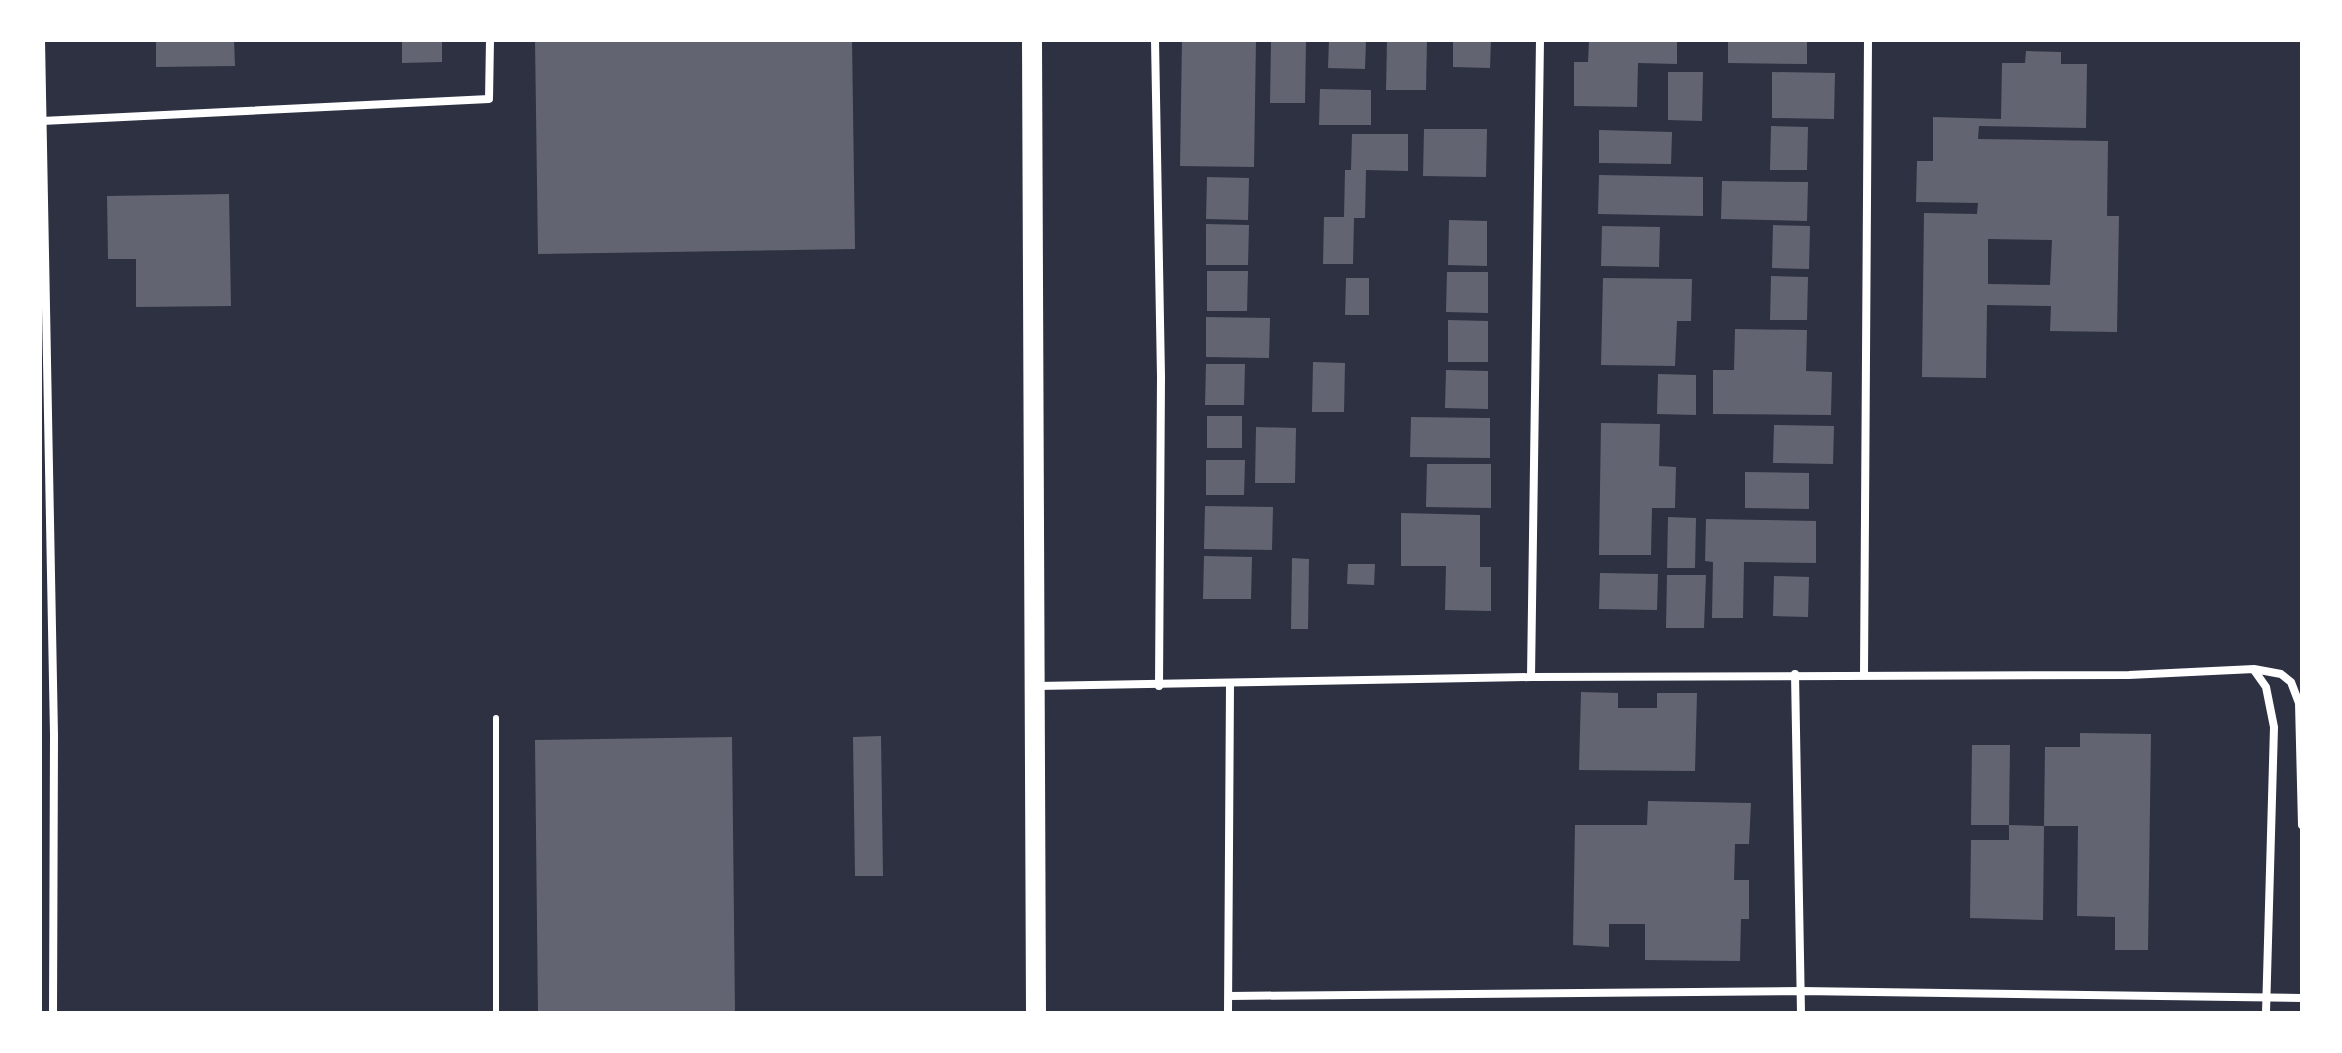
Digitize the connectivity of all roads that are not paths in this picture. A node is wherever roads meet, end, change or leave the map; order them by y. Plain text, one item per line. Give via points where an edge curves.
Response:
1 (41, 40) edge
2 (490, 40) edge
3 (1032, 40) edge
4 (1155, 40) edge
5 (1540, 40) edge
6 (1868, 40) edge
7 (42, 121) junction
8 (2254, 669) junction
9 (1795, 674) junction
10 (1864, 674) junction
11 (1531, 677) junction
12 (1230, 684) junction
13 (1036, 686) junction
14 (1159, 686) junction
15 (496, 718) dead end
16 (2302, 825) edge
17 (1801, 991) junction
18 (1229, 996) junction
19 (2265, 997) junction
20 (2302, 998) edge
21 (53, 1013) edge
22 (496, 1013) edge
23 (1036, 1013) edge
24 (1228, 1013) edge
25 (1801, 1013) edge
26 (2266, 1013) edge

1 - 7 street
2 - 7 street via 489,99
3 - 13 main road
4 - 14 street
5 - 11 street
6 - 10 street
7 - 21 street via 54,735
8 - 10 street via 2129,675
8 - 16 street via 2281,674 2296,692
8 - 19 street via 2266,687 2274,727
9 - 10 street
9 - 11 street
9 - 17 street
11 - 12 street
12 - 14 street
12 - 18 street
13 - 14 street
13 - 23 main road
15 - 22 lane
17 - 18 street
17 - 19 street
17 - 25 street
18 - 24 street
19 - 20 street
19 - 26 street

